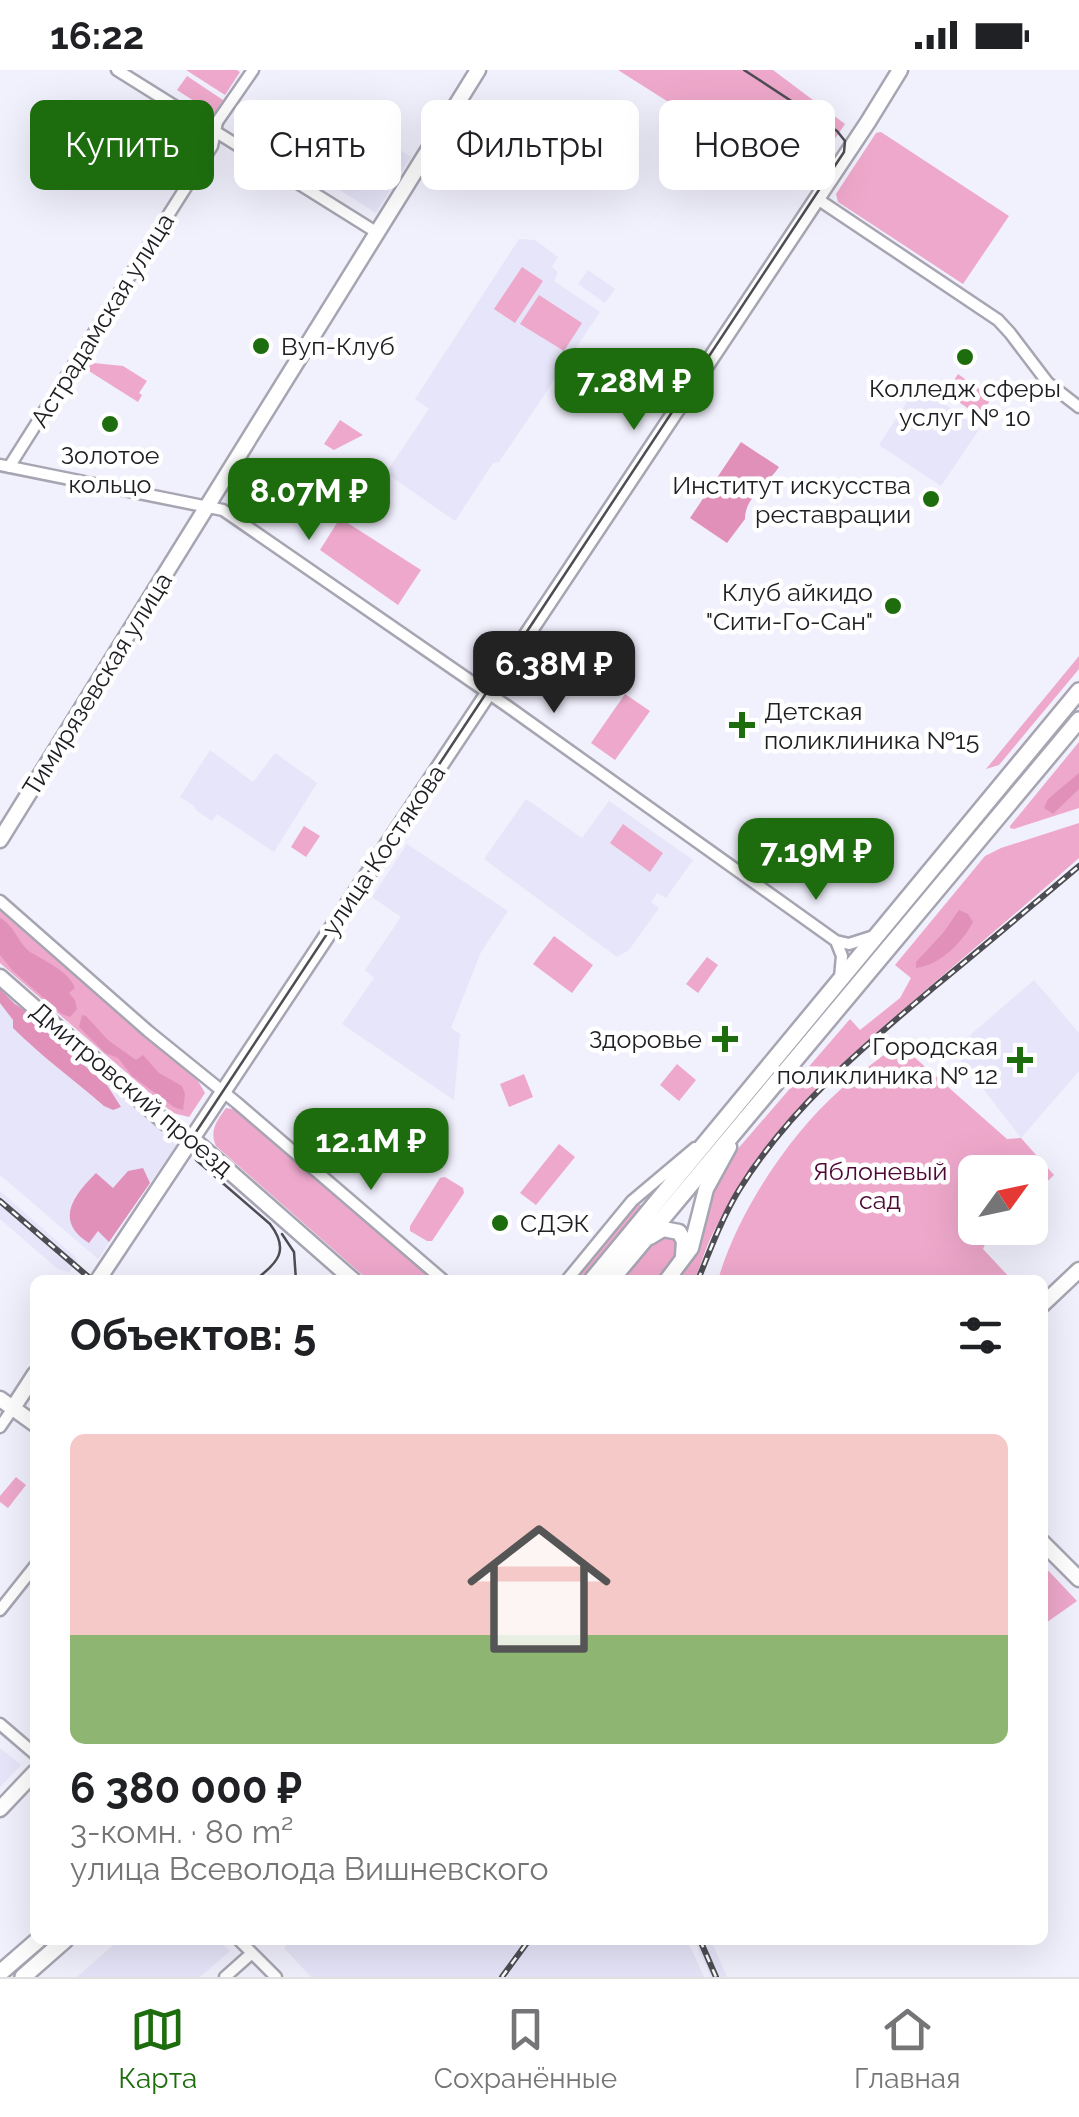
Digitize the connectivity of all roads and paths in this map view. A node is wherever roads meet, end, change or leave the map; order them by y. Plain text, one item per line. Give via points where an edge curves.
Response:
1 (118, 70) edge
2 (253, 70) edge
3 (478, 70) edge
4 (900, 70) edge
5 (215, 130) junction
6 (816, 198) junction
7 (376, 232) junction
8 (1079, 407) edge
9 (5, 466) edge
10 (208, 506) junction
11 (1079, 691) edge
12 (488, 692) junction
13 (1079, 720) edge
14 (0, 840) edge
15 (0, 901) edge
16 (872, 940) junction
17 (836, 942) junction
18 (883, 956) junction
19 (0, 977) edge
20 (840, 978) junction
21 (222, 1092) junction
22 (738, 1131) junction
23 (710, 1136) junction
24 (192, 1140) junction
25 (638, 1247) junction
26 (682, 1259) junction
27 (1079, 1270) edge
28 (101, 1275) edge
29 (347, 1275) edge
30 (436, 1275) edge
31 (571, 1275) edge
32 (596, 1275) edge
33 (615, 1275) edge
34 (671, 1275) edge
35 (1048, 1300) edge
36 (30, 1382) edge
37 (0, 1399) edge
38 (14, 1408) junction
39 (30, 1420) edge
40 (0, 1427) edge
41 (1048, 1548) edge
42 (30, 1572) edge
43 (1079, 1580) edge
44 (0, 1610) edge
45 (0, 1724) edge
46 (30, 1750) edge
47 (30, 1777) edge
48 (0, 1809) edge
49 (32, 1945) edge
50 (59, 1945) edge
51 (244, 1945) edge
52 (252, 1953) junction
53 (0, 1973) edge
54 (23, 1977) edge
55 (225, 1977) edge
56 (276, 1977) edge

1 - 5 street
2 - 5 street, Астрадамская улица
3 - 7 main road, Тимирязевская улица
4 - 6 main road, улица Костякова
5 - 7 street
5 - 9 street, Астрадамская улица via 212,146
6 - 8 street via 998,320 1048,383
6 - 12 main road, улица Костякова
7 - 10 main road, Тимирязевская улица
9 - 10 street
10 - 12 street
10 - 14 main road, Тимирязевская улица
11 - 16 main road
12 - 17 street
12 - 21 main road, улица Костякова
13 - 18 main road
15 - 21 street
16 - 17 street
16 - 18 street via 868,956
16 - 20 main road
17 - 20 street
18 - 22 main road
19 - 24 main road, Дмитровский проезд
20 - 23 main road
21 - 24 main road, улица Костякова
21 - 30 street
22 - 25 main road
22 - 26 main road via 706,1188
23 - 31 street via 632,1201
23 - 32 main road
24 - 28 main road, улица Костякова
24 - 29 main road, Дмитровский проезд
25 - 26 main road via 663,1228 675,1230 684,1241
25 - 33 main road
26 - 34 main road
27 - 35 main road
36 - 38 main road
37 - 38 main road
38 - 39 main road
38 - 40 street
41 - 43 main road
42 - 44 street
45 - 46 street
47 - 48 main road
49 - 53 main road
50 - 54 main road
51 - 52 street
52 - 55 street
52 - 56 street

